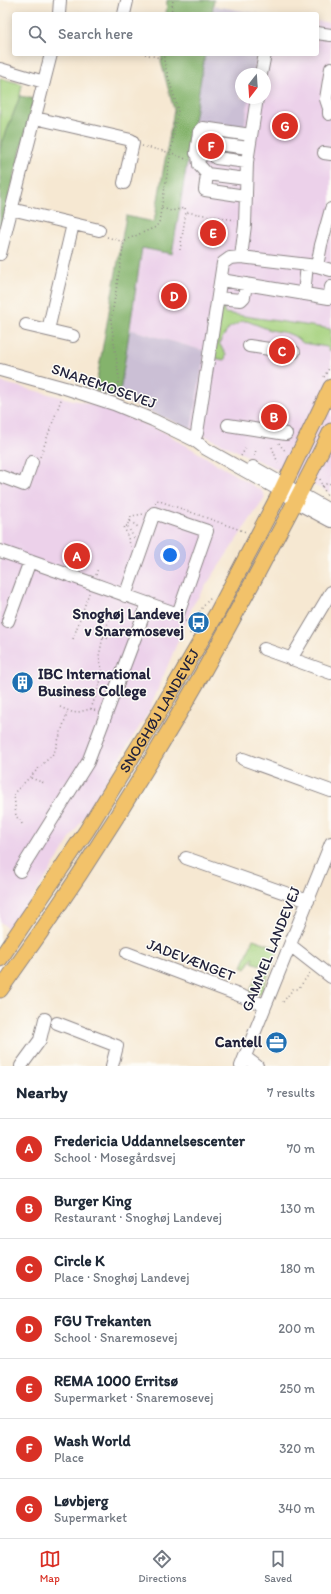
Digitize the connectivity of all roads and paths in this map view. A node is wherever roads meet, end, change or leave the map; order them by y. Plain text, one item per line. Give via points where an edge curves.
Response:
1 (60, 0) edge
2 (172, 0) edge
3 (127, 1) edge
4 (59, 12) edge
5 (124, 12) edge
6 (170, 12) edge
7 (319, 34) edge
8 (331, 35) edge
9 (50, 56) edge
10 (153, 56) edge
11 (165, 56) edge
12 (265, 56) edge
13 (164, 59) junction
14 (262, 68) edge
15 (331, 68) edge
16 (0, 69) edge
17 (44, 82) junction
18 (256, 104) edge
19 (329, 114) dead end
20 (35, 118) junction
21 (251, 135) junction
22 (217, 151) tunnel mouth
23 (248, 155) junction
24 (207, 174) junction
25 (246, 179) junction
26 (124, 183) dead end
27 (245, 196) junction
28 (162, 208) junction
29 (11, 209) junction
30 (331, 209) edge
31 (186, 212) junction
32 (245, 222) junction
33 (73, 224) junction
34 (328, 229) edge
35 (99, 230) joint
36 (124, 242) junction
37 (180, 250) dead end
38 (0, 254) edge
39 (235, 257) junction
40 (331, 263) edge
41 (312, 265) junction
42 (331, 270) edge
43 (221, 280) junction
44 (246, 284) junction
45 (331, 287) edge
46 (304, 294) junction
47 (218, 298) junction
48 (26, 325) dead end
49 (48, 330) junction
50 (73, 336) dead end
51 (249, 346) dead end
52 (294, 352) dead end
53 (0, 370) edge
54 (331, 387) edge
55 (65, 388) junction
56 (331, 401) edge
57 (114, 404) junction
58 (228, 425) dead end
59 (331, 431) edge
60 (283, 438) joint
61 (194, 440) junction
62 (247, 446) dead end
63 (272, 447) dead end
64 (256, 448) dead end
65 (289, 452) dead end
66 (241, 456) dead end
67 (254, 456) dead end
68 (32, 462) joint
69 (278, 463) dead end
70 (0, 476) edge
71 (320, 477) dead end
72 (331, 484) edge
73 (322, 486) junction
74 (290, 492) junction
75 (329, 498) dead end
76 (154, 504) dead end
77 (331, 511) edge
78 (144, 517) dead end
79 (331, 521) edge
80 (130, 522) junction
81 (142, 522) dead end
82 (127, 525) junction
83 (143, 531) junction
84 (249, 533) dead end
85 (138, 544) junction
86 (0, 551) edge
87 (30, 561) junction
88 (98, 568) dead end
89 (92, 583) junction
90 (331, 592) edge
91 (125, 596) junction
92 (148, 603) junction
93 (109, 620) dead end
94 (8, 621) dead end
95 (103, 637) junction
96 (73, 639) dead end
97 (109, 639) dead end
98 (264, 649) dead end
99 (291, 659) junction
100 (331, 673) edge
101 (60, 707) dead end
102 (91, 709) junction
103 (68, 711) junction
104 (106, 714) junction
105 (243, 758) dead end
106 (30, 778) junction
107 (44, 783) dead end
108 (331, 791) edge
109 (22, 824) dead end
110 (331, 843) edge
111 (186, 858) dead end
112 (20, 871) dead end
113 (308, 901) junction
114 (290, 945) junction
115 (127, 953) dead end
116 (0, 959) edge
117 (316, 966) junction
118 (331, 977) edge
119 (0, 990) edge
120 (283, 1002) dead end
121 (265, 1005) junction
122 (243, 1061) edge
123 (21, 1066) edge
124 (112, 1066) edge
125 (257, 1066) edge

1 - 4 street
2 - 6 path
3 - 5 street
7 - 8 street
9 - 17 street
10 - 13 path
11 - 13 path
12 - 14 street
13 - 28 path via 178,110
15 - 19 street via 326,99 330,108
16 - 17 street
17 - 20 street
18 - 21 street
20 - 26 street via 131,140 133,143
20 - 29 street
21 - 23 street
21 - 24 street via 205,128 199,132 199,165
22 - 23 street
23 - 25 street
24 - 25 street
24 - 27 street via 205,190
25 - 27 street
27 - 32 street
28 - 31 path via 171,211 185,208
28 - 36 path via 156,227
29 - 33 street
29 - 38 street
30 - 34 street
31 - 32 path
31 - 37 path
32 - 39 street
33 - 35 street
33 - 49 street
34 - 41 street
35 - 36 path via 101,235
36 - 57 path via 111,321 118,378
39 - 41 street
39 - 43 street via 224,263
40 - 41 street
41 - 42 street
41 - 46 street
43 - 44 street
43 - 47 street
44 - 46 street
44 - 47 street via 241,300
45 - 46 street via 330,298
47 - 61 street
48 - 49 street
49 - 50 street
51 - 52 street
53 - 55 street, SNAREMOSEVEJ
54 - 74 main road, SNOGHØJ LANDEVEJ
55 - 57 street, SNAREMOSEVEJ
55 - 68 path via 42,456
56 - 74 main road
57 - 61 street, SNAREMOSEVEJ
58 - 60 street
59 - 74 main road, SNOGHØJ LANDEVEJ
60 - 65 path via 283,449
61 - 74 street, SNAREMOSEVEJ via 204,442 269,474
62 - 66 path
63 - 69 path
64 - 67 path
68 - 70 street via 24,484
71 - 73 path
72 - 73 path
73 - 75 path
74 - 77 street, SNAREMOSEVEJ
74 - 79 street, SNAREMOSEVEJ
74 - 116 main road, SNOGHØJ LANDEVEJ via 87,830
74 - 119 main road, SNOGHØJ LANDEVEJ via 227,631 172,726 104,838
76 - 84 path via 157,500
78 - 80 path via 146,514 131,516
80 - 82 path
80 - 83 path
81 - 83 path
82 - 85 path
82 - 85 path via 124,526 132,550
83 - 85 street
83 - 85 path
83 - 92 street via 154,513 206,531 178,614
85 - 91 street
86 - 87 street
87 - 89 street
87 - 94 street
88 - 89 path
89 - 91 street
89 - 96 path
90 - 99 street
91 - 92 street
92 - 104 street
93 - 95 path
95 - 97 path
95 - 102 path via 99,651 103,674
98 - 99 street
99 - 100 street
101 - 103 path
102 - 103 path via 74,713
102 - 104 path
103 - 106 path via 54,753
104 - 112 street via 88,762
105 - 108 street
106 - 107 path
106 - 109 path via 14,793 16,817
110 - 113 street, GAMMEL LANDEVEJ
111 - 113 street
113 - 114 street, GAMMEL LANDEVEJ
114 - 117 street
114 - 121 street, GAMMEL LANDEVEJ
115 - 121 street, JADEVÆNGET
117 - 118 street
117 - 120 path via 298,989 293,989
121 - 122 street, GAMMEL LANDEVEJ
122 - 125 street
123 - 124 street via 51,1021 116,1046

